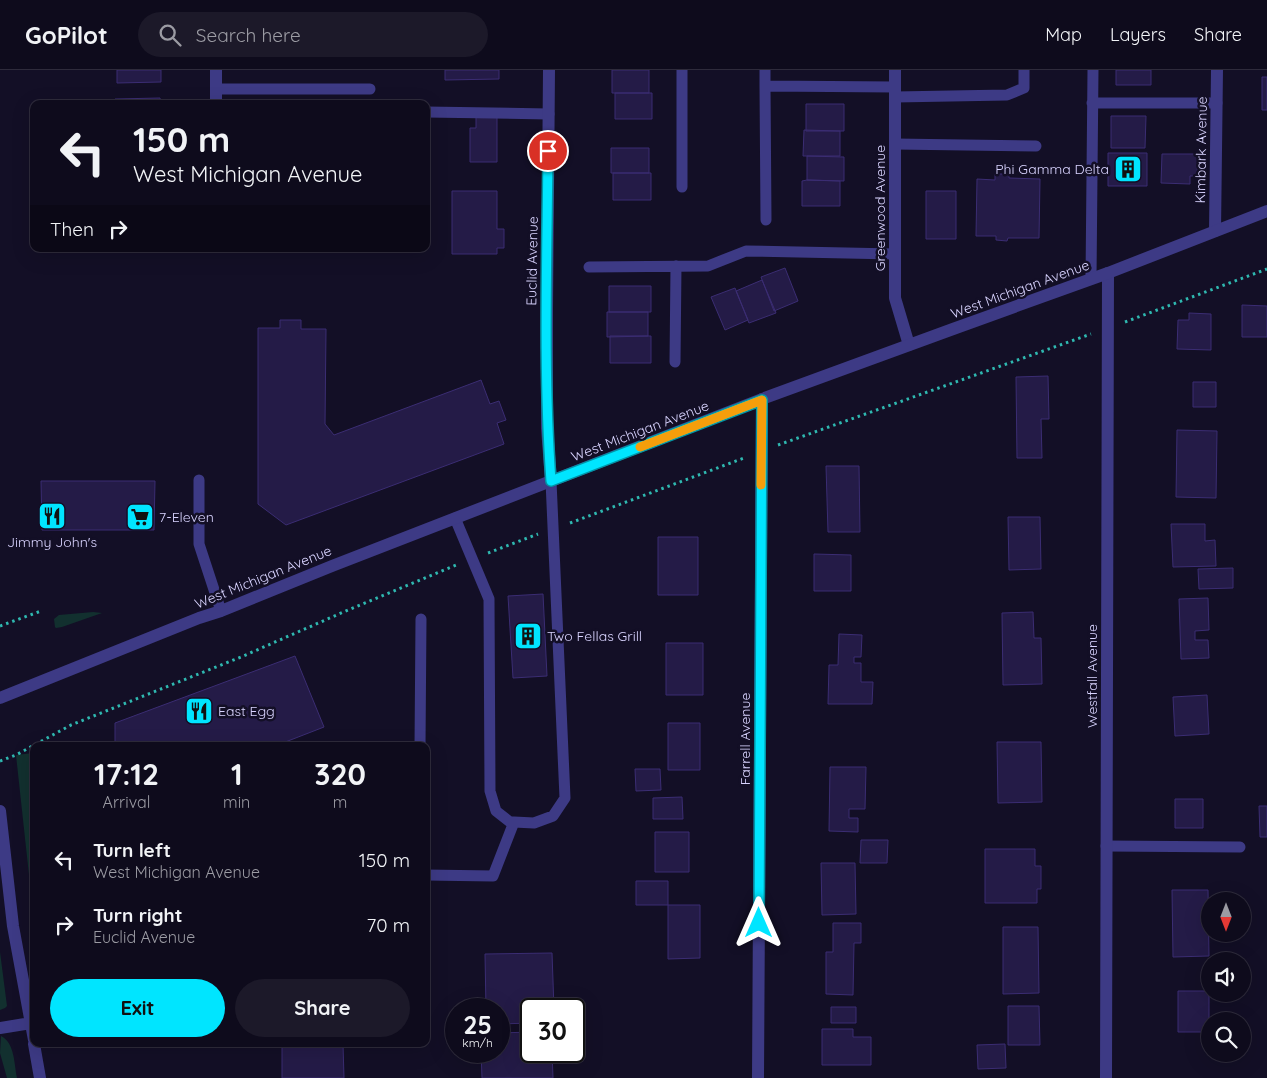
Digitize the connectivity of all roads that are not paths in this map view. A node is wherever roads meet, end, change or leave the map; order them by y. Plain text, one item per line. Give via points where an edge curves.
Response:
1 (216, 70) edge
2 (549, 70) edge
3 (682, 70) edge
4 (765, 70) edge
5 (895, 70) edge
6 (1024, 70) edge
7 (1092, 70) edge
8 (1218, 70) edge
9 (765, 86) junction
10 (216, 89) junction
11 (370, 89) dead end
12 (895, 92) junction
13 (216, 100) edge
14 (1092, 103) junction
15 (1217, 103) junction
16 (430, 112) edge
17 (549, 114) junction
18 (895, 144) junction
19 (1036, 146) dead end
20 (682, 187) dead end
21 (1267, 211) edge
22 (766, 220) dead end
23 (1215, 231) junction
24 (895, 254) junction
25 (676, 266) junction
26 (589, 267) dead end
27 (1108, 274) junction
28 (1091, 279) junction
29 (909, 345) junction
30 (675, 362) dead end
31 (762, 400) junction
32 (199, 480) dead end
33 (551, 481) junction
34 (455, 518) junction
35 (221, 611) junction
36 (421, 619) dead end
37 (0, 698) edge
38 (420, 742) edge
39 (0, 811) edge
40 (514, 822) junction
41 (1106, 846) junction
42 (1240, 847) dead end
43 (430, 875) edge
44 (30, 1018) edge
45 (30, 1023) edge
46 (0, 1028) edge
47 (35, 1047) edge
48 (40, 1078) edge
49 (758, 1078) edge
50 (1106, 1078) edge

1 - 10 street
2 - 17 street, Euclid Avenue
3 - 20 lane
4 - 9 lane
5 - 12 street, Greenwood Avenue
6 - 12 lane via 1024,88 1007,95
7 - 14 lane
8 - 15 street, Kimbark Avenue
9 - 12 lane
9 - 22 lane
10 - 11 lane
10 - 13 street
12 - 18 street, Greenwood Avenue
14 - 15 lane
14 - 28 lane
15 - 23 street, Kimbark Avenue
16 - 17 lane
17 - 33 street, Euclid Avenue via 547,428
18 - 19 lane
18 - 24 street, Greenwood Avenue
21 - 23 street, West Michigan Avenue
23 - 27 street, West Michigan Avenue
24 - 25 lane via 746,251 708,266
24 - 29 street, Greenwood Avenue via 895,298
25 - 26 lane
25 - 30 lane
27 - 28 street, West Michigan Avenue
27 - 41 street, Westfall Avenue
28 - 29 street, West Michigan Avenue
29 - 31 street, West Michigan Avenue
31 - 33 street, West Michigan Avenue
31 - 49 street, Farrell Avenue
32 - 35 lane via 199,544
33 - 34 street, West Michigan Avenue
33 - 40 lane via 565,798 553,816 534,824
34 - 35 street, West Michigan Avenue
34 - 40 lane via 489,598 490,791 496,810
35 - 37 street, West Michigan Avenue
36 - 38 lane
39 - 44 street via 13,926
40 - 43 lane via 493,876
41 - 42 lane
41 - 50 street, Westfall Avenue
45 - 46 street
47 - 48 street

